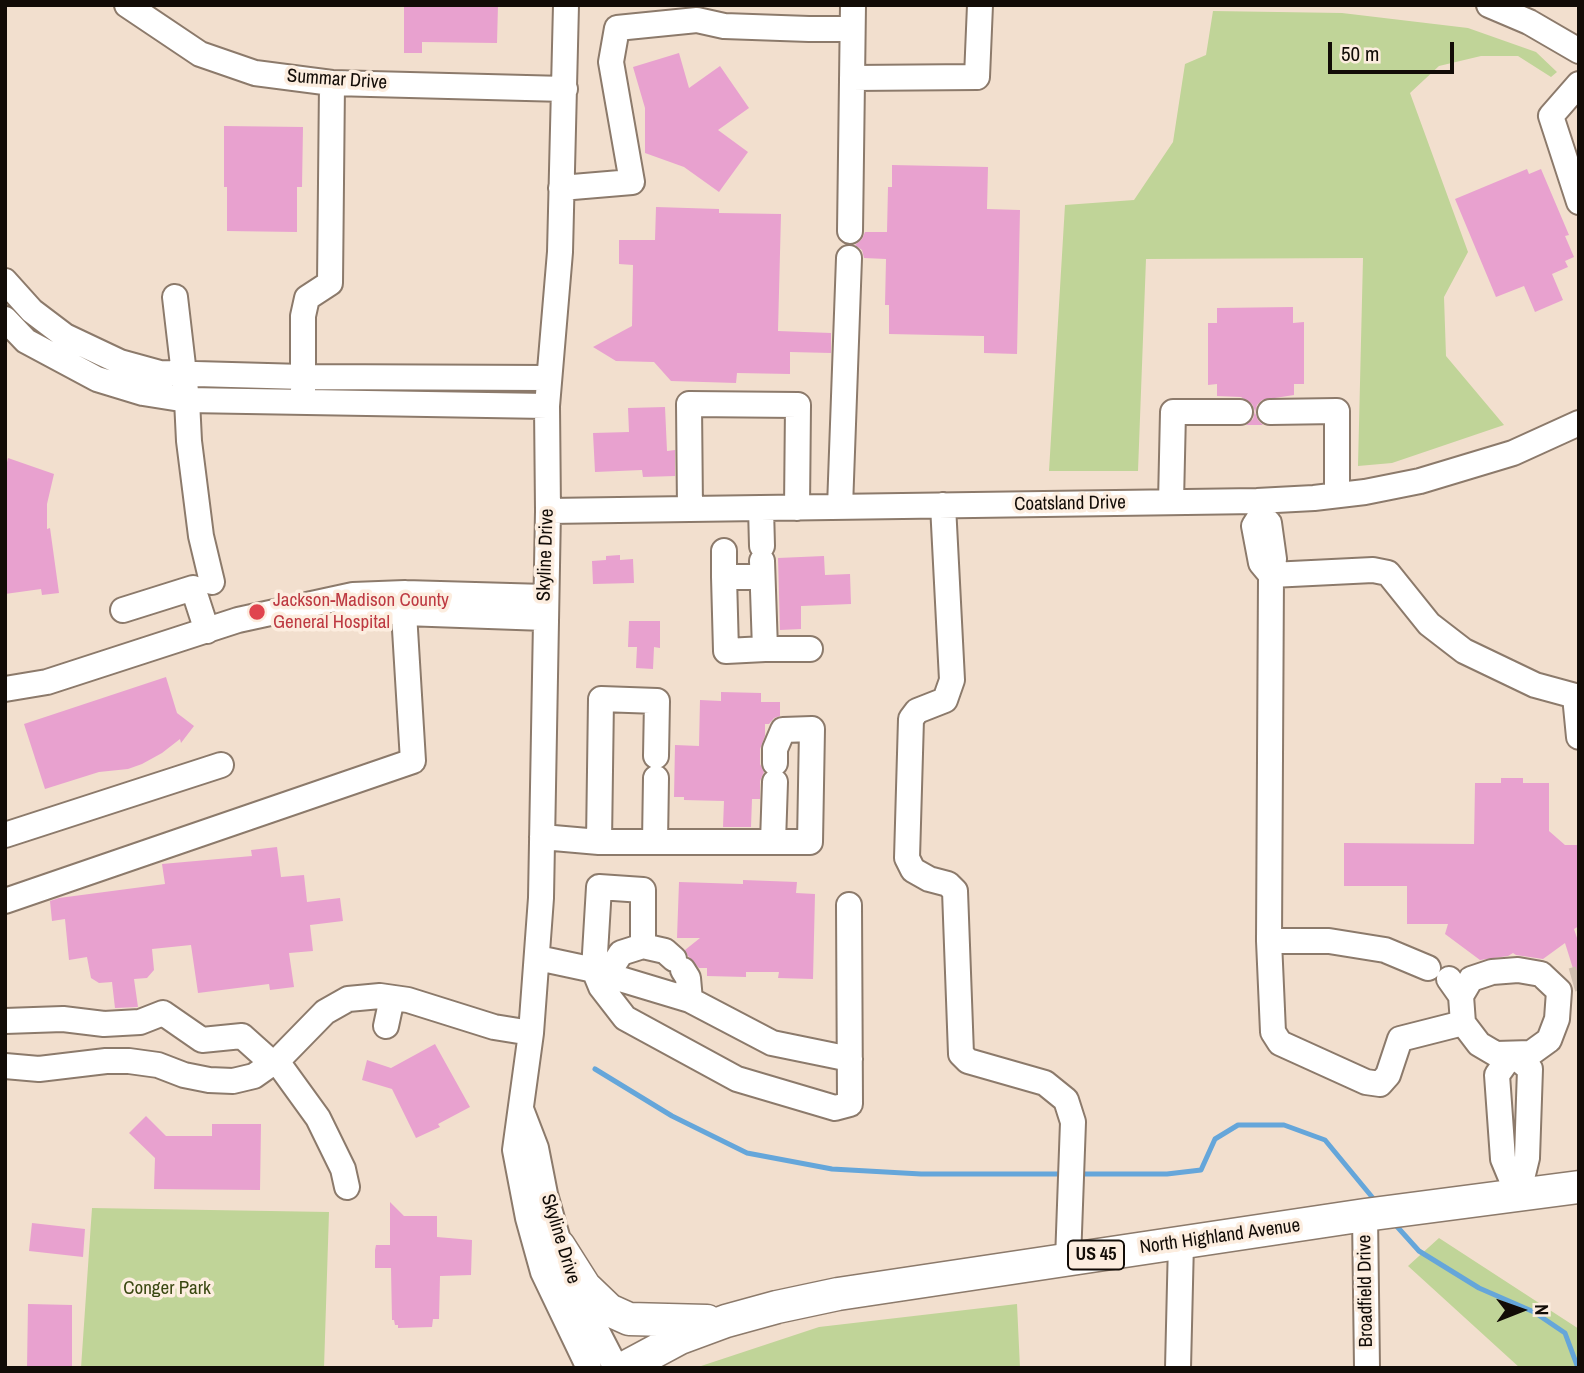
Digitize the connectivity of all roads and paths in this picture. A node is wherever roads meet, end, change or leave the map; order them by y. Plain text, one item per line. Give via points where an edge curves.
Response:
1 (127, 5) edge
2 (566, 5) edge
3 (980, 5) edge
4 (1489, 5) edge
5 (732, 16) edge
6 (852, 17) edge
7 (1579, 51) edge
8 (852, 78) junction
9 (332, 83) junction
10 (1579, 84) edge
11 (565, 89) junction
12 (561, 188) junction
13 (1579, 202) edge
14 (850, 231) dead end
15 (849, 258) dead end
16 (5, 281) edge
17 (175, 297) dead end
18 (5, 319) edge
19 (184, 374) junction
20 (549, 378) junction
21 (303, 389) junction
22 (187, 400) junction
23 (547, 406) junction
24 (1240, 412) dead end
25 (1270, 412) dead end
26 (1579, 423) edge
27 (1337, 495) junction
28 (1171, 502) junction
29 (943, 506) junction
30 (840, 507) junction
31 (761, 508) junction
32 (797, 508) junction
33 (1259, 508) junction
34 (690, 509) junction
35 (548, 511) junction
36 (723, 551) dead end
37 (762, 561) junction
38 (1271, 575) junction
39 (724, 577) junction
40 (212, 582) dead end
41 (405, 603) junction
42 (545, 607) junction
43 (123, 610) dead end
44 (206, 631) junction
45 (765, 649) junction
46 (810, 649) dead end
47 (5, 689) edge
48 (1577, 697) edge
49 (1579, 737) edge
50 (221, 765) dead end
51 (5, 835) edge
52 (542, 837) junction
53 (599, 842) junction
54 (655, 842) junction
55 (773, 842) junction
56 (5, 901) edge
57 (849, 905) dead end
58 (1269, 941) junction
59 (643, 946) junction
60 (538, 958) junction
61 (600, 973) junction
62 (1446, 981) junction
63 (392, 998) junction
64 (690, 1000) junction
65 (5, 1021) edge
66 (1463, 1023) junction
67 (386, 1026) dead end
68 (531, 1033) junction
69 (1512, 1054) junction
70 (850, 1059) junction
71 (274, 1061) junction
72 (5, 1066) edge
73 (520, 1105) junction
74 (347, 1187) dead end
75 (1579, 1187) edge
76 (1518, 1195) junction
77 (1365, 1215) junction
78 (1181, 1242) junction
79 (559, 1246) junction
80 (1068, 1260) junction
81 (726, 1321) junction
82 (589, 1368) edge
83 (616, 1368) edge
84 (624, 1368) edge
85 (1178, 1368) edge
86 (1367, 1368) edge

1 - 9 street, Summar Drive via 200,54 255,73
2 - 11 street, Skyline Drive
3 - 8 street via 977,77
4 - 7 street
5 - 6 street
5 - 12 street via 617,29 611,62 632,182
6 - 8 street
8 - 14 street
9 - 11 street, Summar Drive
9 - 21 street via 330,283 307,298
10 - 13 street via 1551,116
11 - 12 street, Skyline Drive
12 - 20 street, Skyline Drive
15 - 30 street
16 - 19 street via 32,311 65,336 135,367
17 - 19 street
18 - 22 street via 26,341 97,379
19 - 21 street
19 - 22 street
20 - 21 street
20 - 23 street, Skyline Drive
21 - 22 street
21 - 23 street
22 - 40 street via 201,536
23 - 35 street, Skyline Drive
24 - 28 street via 1173,412
25 - 27 street via 1337,411
26 - 27 street, Coatsland Drive via 1513,453 1420,481
27 - 33 street, Coatsland Drive
28 - 29 street, Coatsland Drive
28 - 33 street, Coatsland Drive
29 - 30 street, Coatsland Drive
29 - 80 street via 952,680 945,700 918,711 911,719 908,858 913,870 955,891 961,1054 968,1061 1045,1083 1066,1100 1073,1122
30 - 32 street, Coatsland Drive
31 - 32 street, Coatsland Drive
31 - 34 street, Coatsland Drive
31 - 37 street
32 - 34 street via 798,405 689,404
33 - 38 street via 1254,526 1261,562
34 - 35 street, Coatsland Drive
35 - 42 street, Skyline Drive
36 - 39 street
37 - 39 street
37 - 45 street
38 - 48 street via 1388,573 1429,624 1464,651 1535,685
38 - 58 street
39 - 45 street via 726,650
41 - 42 street
41 - 44 street via 321,603
41 - 56 street via 413,761
42 - 52 street, Skyline Drive
43 - 44 street via 193,588
44 - 47 street via 47,681
45 - 46 street
48 - 49 street
50 - 51 street
52 - 53 street
52 - 60 street, Skyline Drive
53 - 54 street
53 - 54 street via 601,699 657,701
54 - 55 street
55 - 55 street via 810,842 812,729 783,730 775,749
57 - 70 street
58 - 62 street via 1329,941 1385,950
58 - 66 street via 1273,1032 1280,1043 1366,1082 1380,1084 1388,1075 1400,1039
59 - 61 street via 621,953
59 - 61 street via 643,890 599,887
59 - 64 street via 665,951 678,965 688,978
60 - 61 street
60 - 68 street, Skyline Drive
61 - 64 street
61 - 70 street via 601,987 625,1018 737,1079 835,1108 850,1104
62 - 66 street
62 - 69 street via 1518,970 1565,985 1549,1040 1531,1053
63 - 67 street
63 - 68 street
63 - 71 street via 348,999 325,1012
64 - 70 street via 772,1043
65 - 71 street via 140,1022 163,1013 202,1040 242,1036
66 - 69 street via 1479,1044 1496,1054
68 - 73 street, Skyline Drive
69 - 76 street via 1530,1069 1527,1158
71 - 72 street via 254,1076 233,1081 209,1080 129,1061 39,1069
71 - 74 street via 318,1118
73 - 79 street, Skyline Drive via 536,1148
73 - 82 street, Skyline Drive via 515,1150 531,1228 543,1272
75 - 76 main road, North Highland Avenue / US 45
76 - 77 main road, North Highland Avenue / US 45
77 - 78 main road, North Highland Avenue / US 45
77 - 86 street, Broadfield Drive
78 - 80 main road, North Highland Avenue / US 45
78 - 85 street
79 - 81 main road via 585,1287 609,1310 629,1319
79 - 83 street, Skyline Drive via 568,1275
80 - 81 main road, North Highland Avenue / US 45 via 838,1294
81 - 84 main road, North Highland Avenue / US 45 via 680,1338

